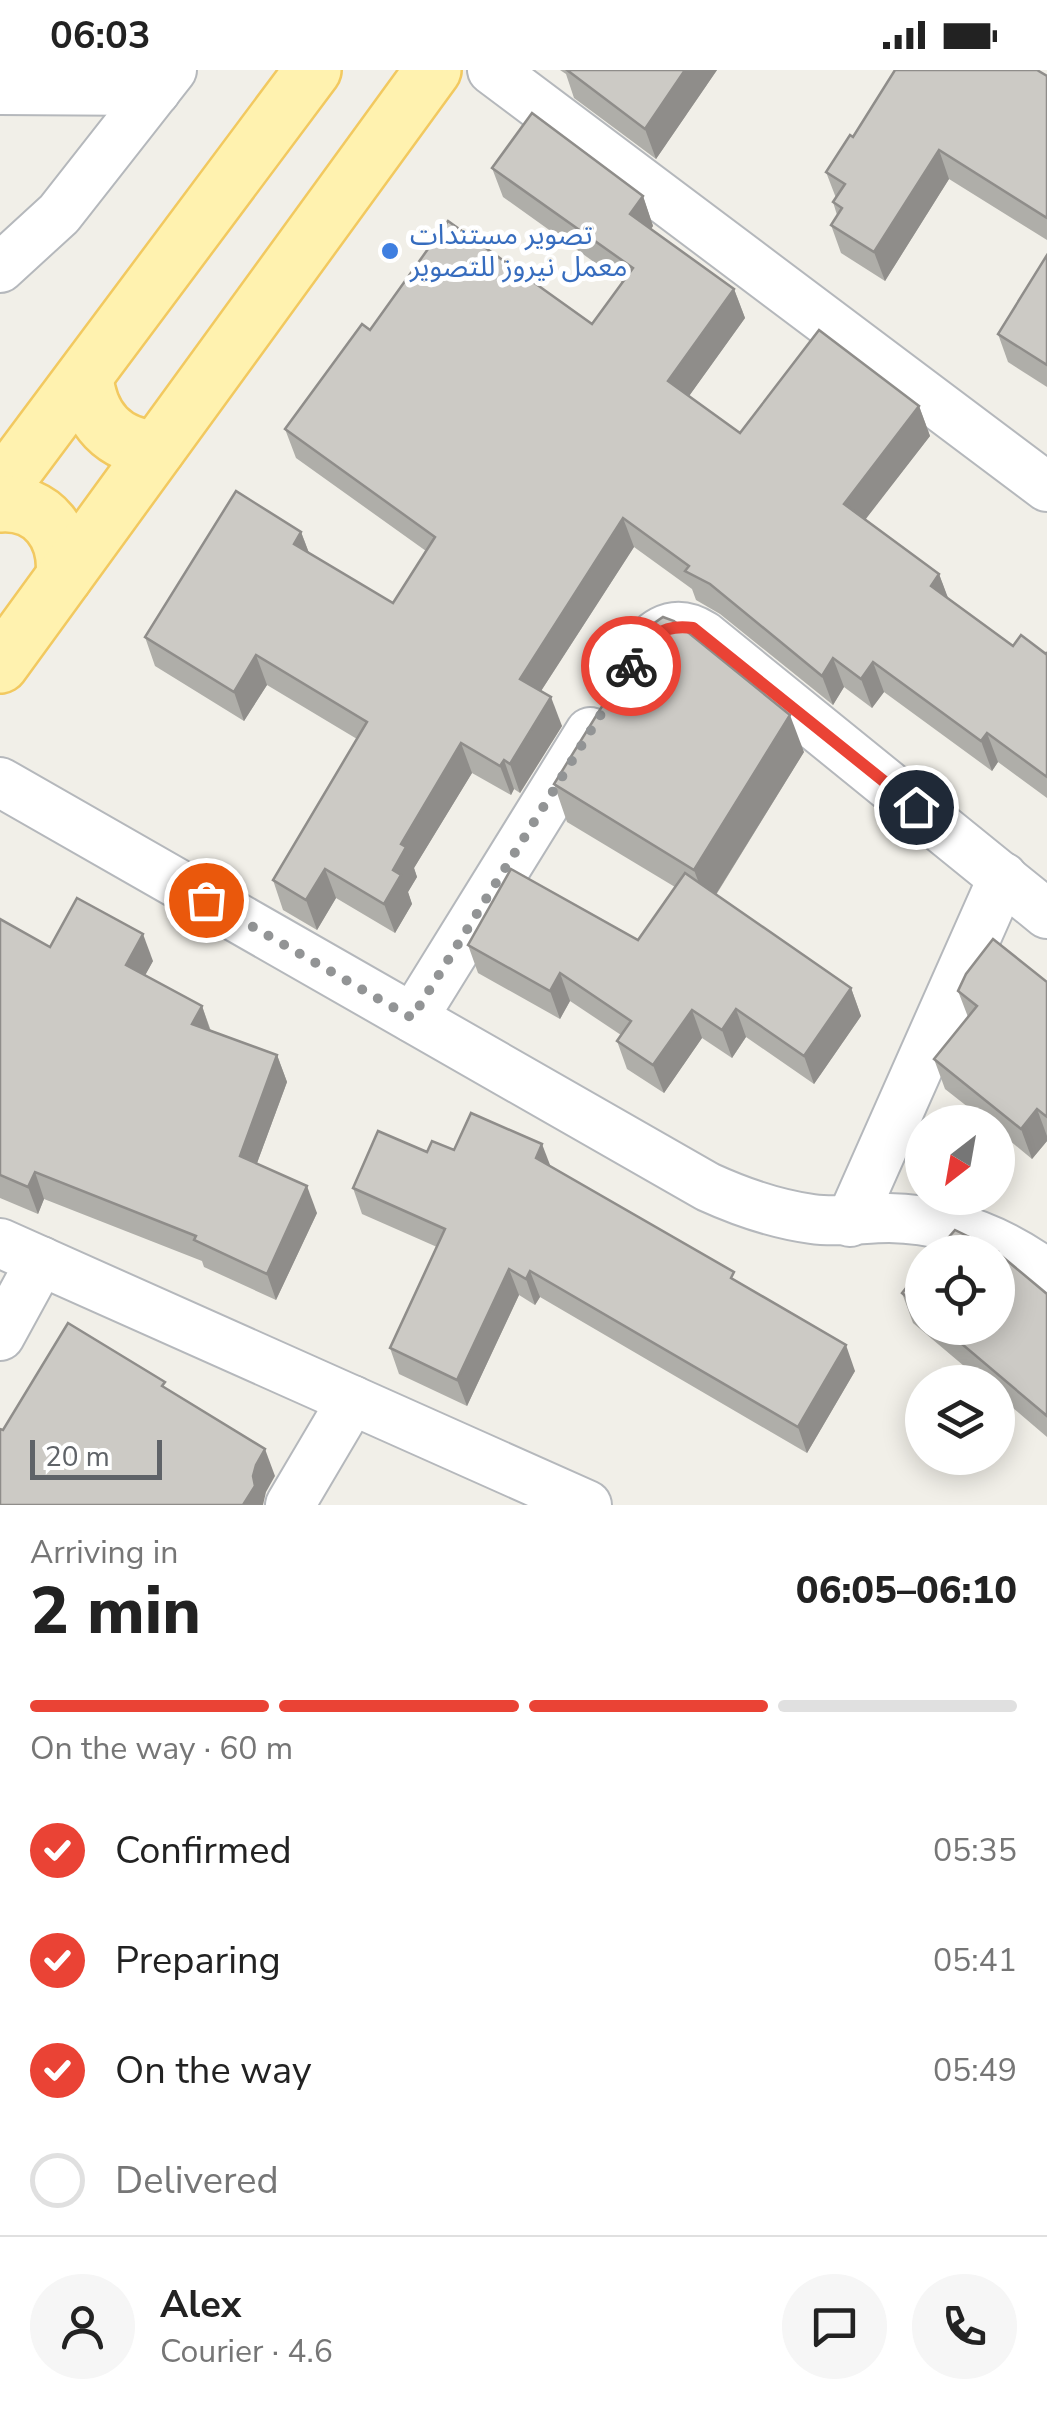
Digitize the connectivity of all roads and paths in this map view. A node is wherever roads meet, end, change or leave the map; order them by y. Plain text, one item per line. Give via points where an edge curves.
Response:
1 (313, 70) edge
2 (433, 70) edge
3 (492, 70) edge
4 (164, 80) edge
5 (0, 90) edge
6 (0, 268) edge
7 (85, 376) junction
8 (157, 449) junction
9 (1047, 488) edge
10 (0, 490) edge
11 (0, 504) edge
12 (64, 577) junction
13 (0, 665) edge
14 (0, 782) edge
15 (1003, 877) junction
16 (1047, 914) edge
17 (412, 1018) junction
18 (850, 1222) junction
19 (21, 1252) edge
20 (1047, 1274) edge
21 (0, 1336) edge
22 (352, 1400) junction
23 (290, 1505) edge
24 (587, 1505) edge

1 - 7 main road
2 - 8 main road
3 - 9 street
4 - 5 street
4 - 6 street via 58,214
7 - 8 main road via 87,396 105,429 138,448
7 - 10 main road
8 - 12 main road
11 - 12 main road via 22,505 52,524 62,540
12 - 13 main road
14 - 17 street
15 - 16 street
15 - 17 street via 703,634 669,627 645,644
15 - 18 street
17 - 18 street via 708,1187 777,1212
18 - 20 street via 885,1218 956,1227 1022,1255
19 - 21 street
19 - 22 street
22 - 23 street
22 - 24 street

